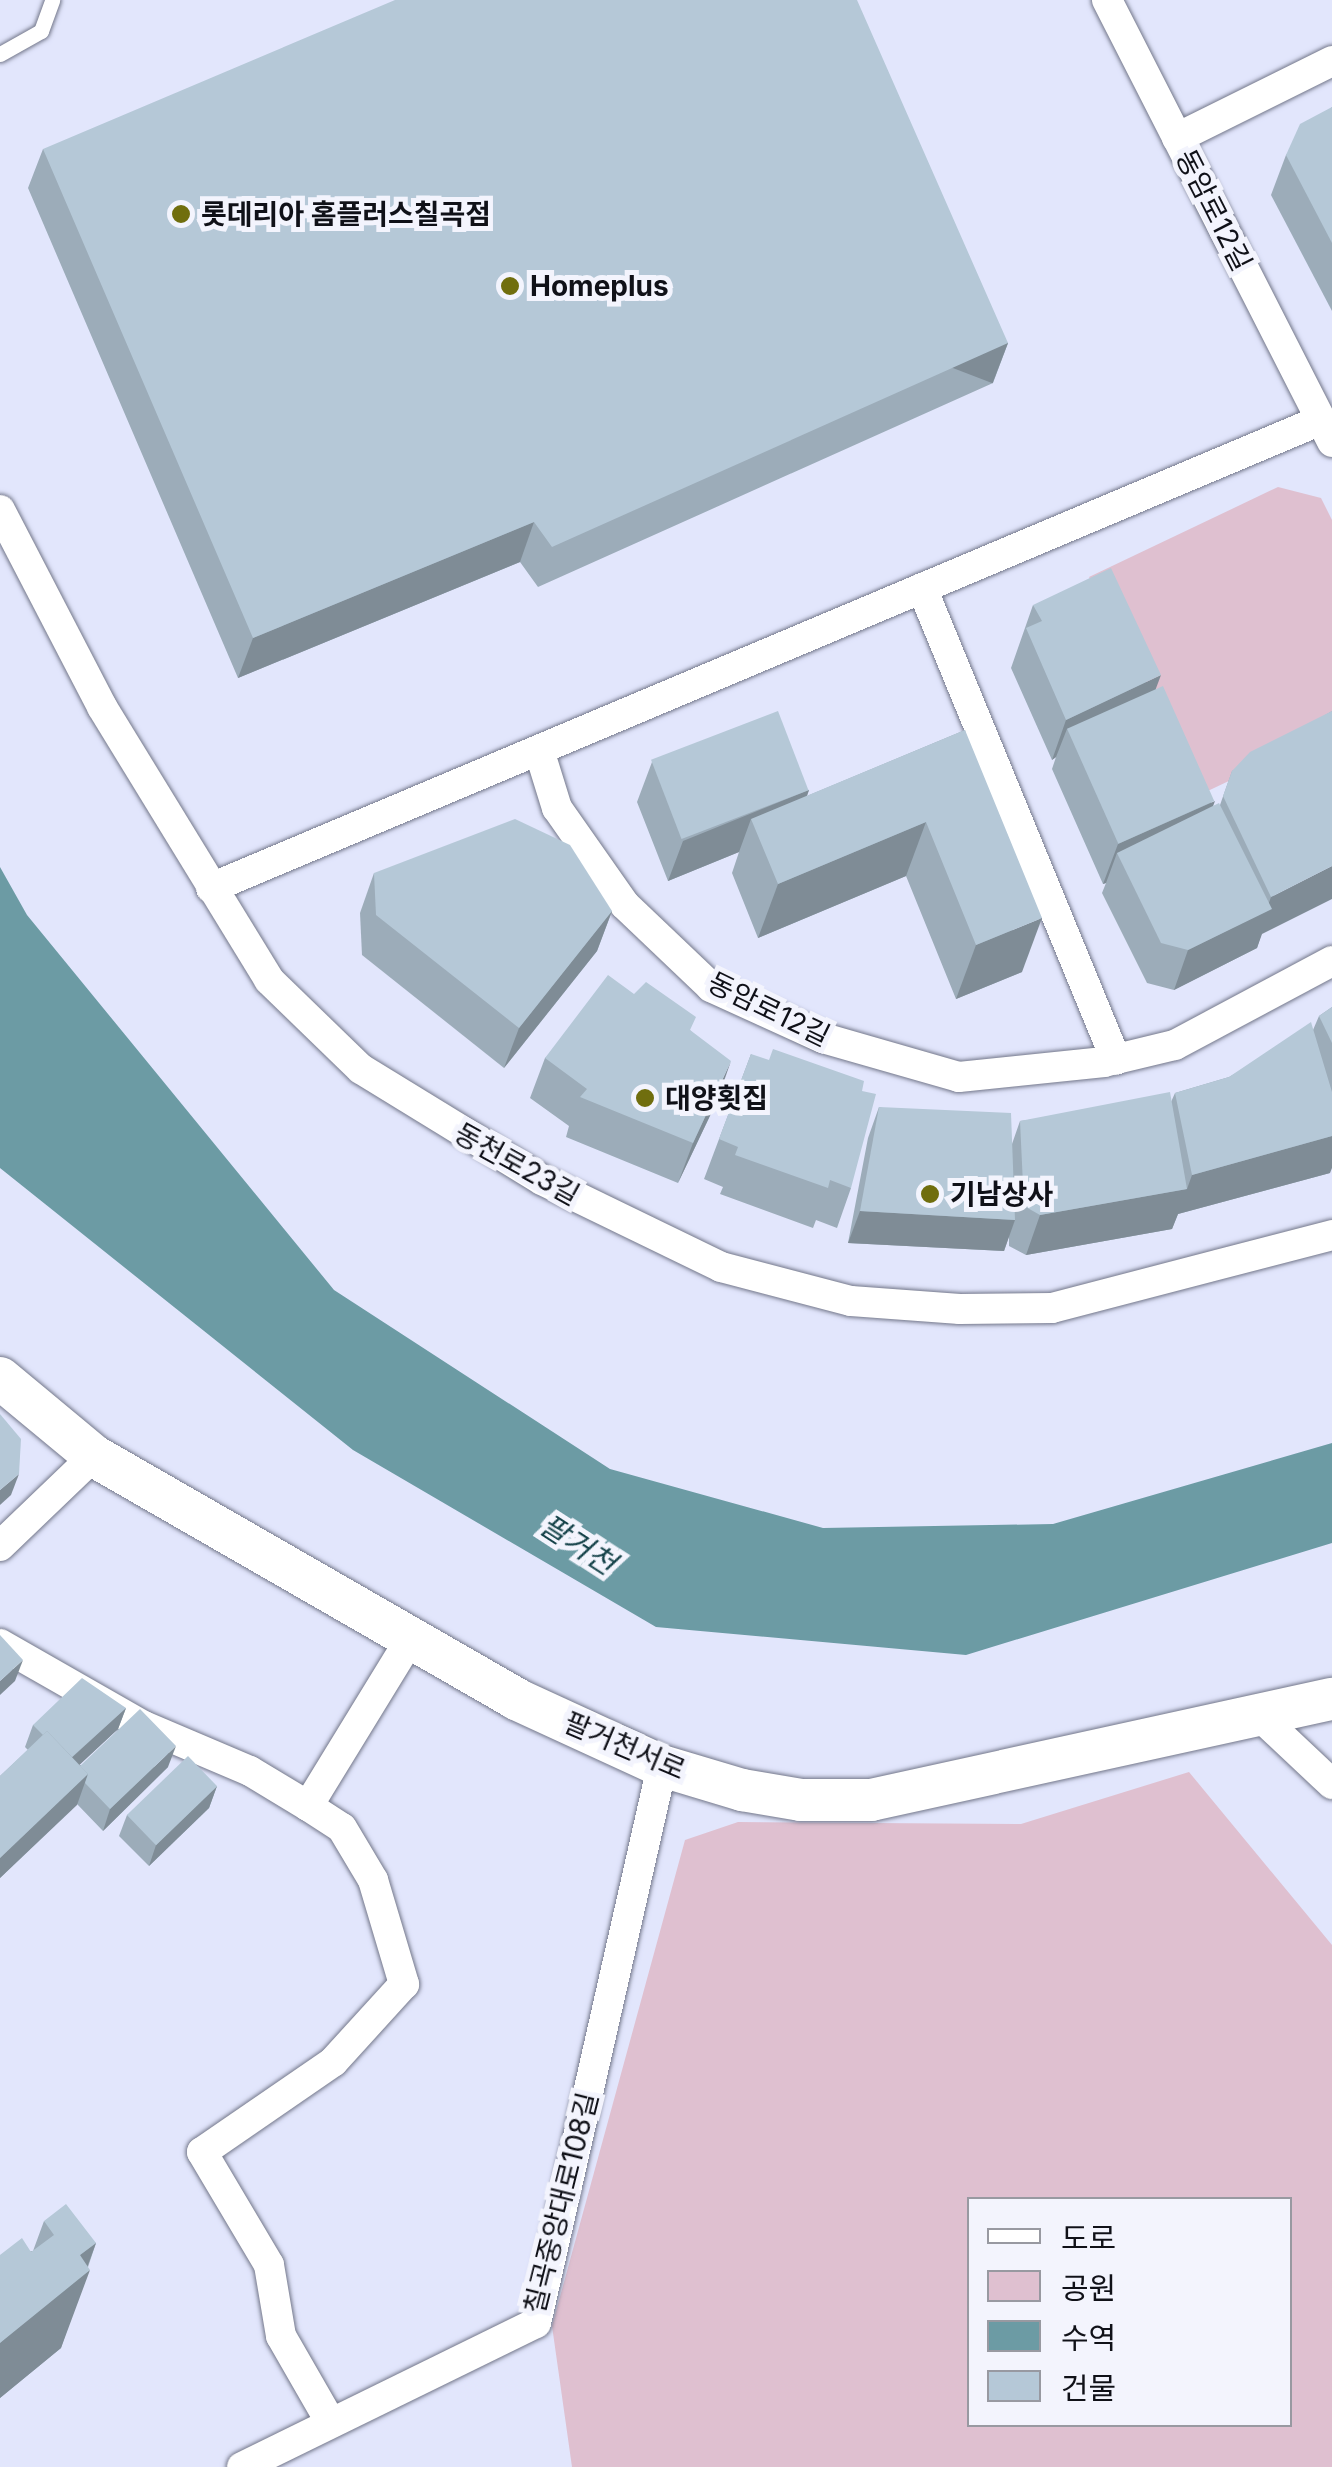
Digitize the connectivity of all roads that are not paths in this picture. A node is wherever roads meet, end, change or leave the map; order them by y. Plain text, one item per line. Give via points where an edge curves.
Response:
1 (52, 0) edge
2 (1107, 0) edge
3 (0, 54) edge
4 (1332, 61) edge
5 (1177, 138) junction
6 (1326, 431) edge
7 (0, 510) edge
8 (922, 588) junction
9 (539, 750) junction
10 (211, 888) junction
11 (1332, 962) edge
12 (1116, 1060) junction
13 (1332, 1235) edge
14 (0, 1378) edge
15 (94, 1456) junction
16 (0, 1546) edge
17 (411, 1638) junction
18 (0, 1644) edge
19 (1332, 1700) edge
20 (1263, 1719) junction
21 (662, 1766) junction
22 (1332, 1784) edge
23 (308, 1806) junction
24 (331, 2423) junction
25 (242, 2467) edge

1 - 3 lane via 41,32
2 - 5 street, 동암로12길
4 - 5 street
5 - 6 street, 동암로12길
6 - 8 street, 동암로12길
7 - 10 street, 동천로23길 via 102,706
8 - 9 street, 동암로12길
8 - 12 street
9 - 10 street, 동암로12길
9 - 12 street, 동암로12길 via 557,808 626,905 711,987 823,1038 959,1076
10 - 13 street, 동천로23길 via 269,980 361,1070 542,1180 721,1267 851,1301 1052,1308
11 - 12 street, 동암로12길 via 1174,1045
14 - 15 main road, 팔거천서로
15 - 16 street
15 - 17 main road, 팔거천서로
17 - 21 main road, 팔거천서로 via 516,1698
17 - 23 street
18 - 23 street
19 - 20 main road, 팔거천서로
20 - 21 main road, 팔거천서로 via 871,1800 801,1800
20 - 22 street
21 - 24 street, 칠곡중앙대로108길 via 536,2323
23 - 24 street via 342,1828 373,1880 404,1984 333,2062 202,2152 269,2265 281,2336
24 - 25 street, 칠곡중앙대로108길

